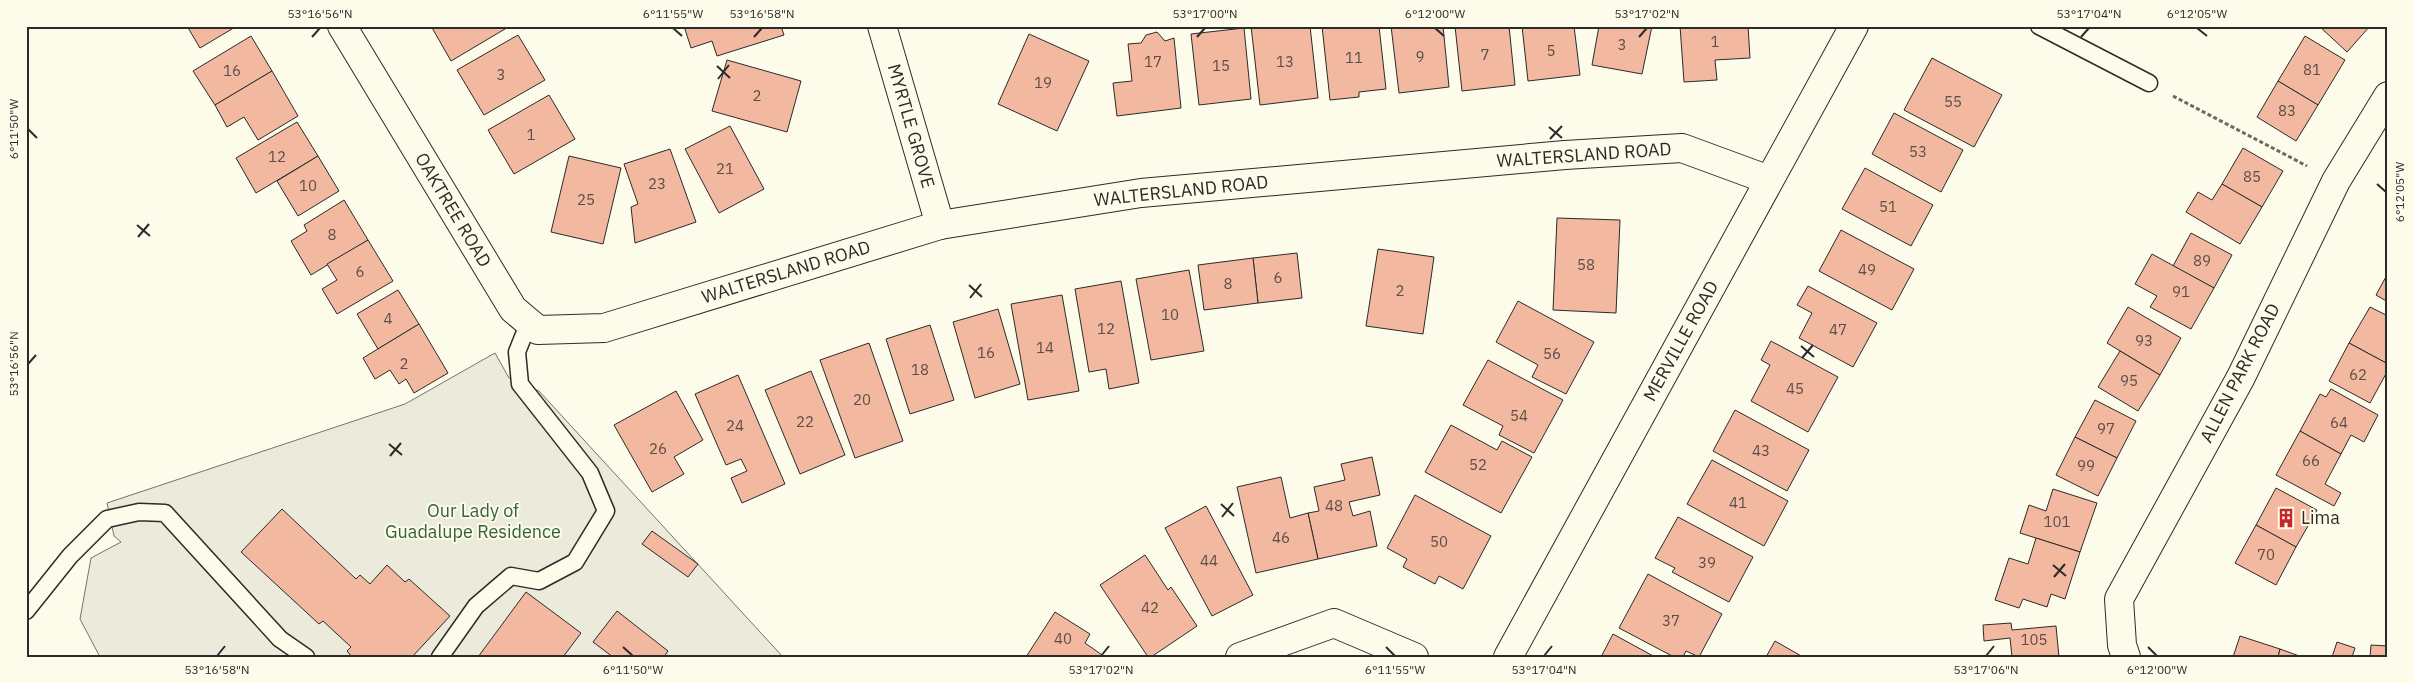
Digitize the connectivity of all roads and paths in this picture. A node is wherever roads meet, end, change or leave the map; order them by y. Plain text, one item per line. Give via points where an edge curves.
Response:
1 (342, 26) edge
2 (882, 26) edge
3 (1854, 26) edge
4 (2039, 26) edge
5 (2149, 83) joint
6 (2388, 96) edge
7 (1768, 180) junction
8 (2336, 181) junction
9 (940, 225) junction
10 (529, 322) junction
11 (604, 328) joint
12 (26, 611) edge
13 (306, 657) edge
14 (440, 657) edge
15 (1240, 657) edge
16 (1414, 657) edge
17 (1508, 657) edge
18 (2126, 657) edge

1 - 10 street, OAKTREE ROAD via 513,309
2 - 9 street, MYRTLE GROVE
3 - 7 street, MERVILLE ROAD
4 - 5 lane
5 - 8 path
6 - 8 street, ALLEN PARK ROAD
7 - 9 street, WALTERSLAND ROAD via 1682,148 1565,155 1141,192
7 - 17 street, MERVILLE ROAD
8 - 18 street, ALLEN PARK ROAD via 2241,377 2119,599 2122,645
9 - 11 street, WALTERSLAND ROAD
10 - 11 street, OAKTREE ROAD via 538,330
10 - 14 lane via 517,352 520,384 590,473 606,511 575,562 539,581 511,576 476,606
12 - 13 lane via 70,556 107,519 139,512 165,512 280,639
15 - 16 street via 1334,623

